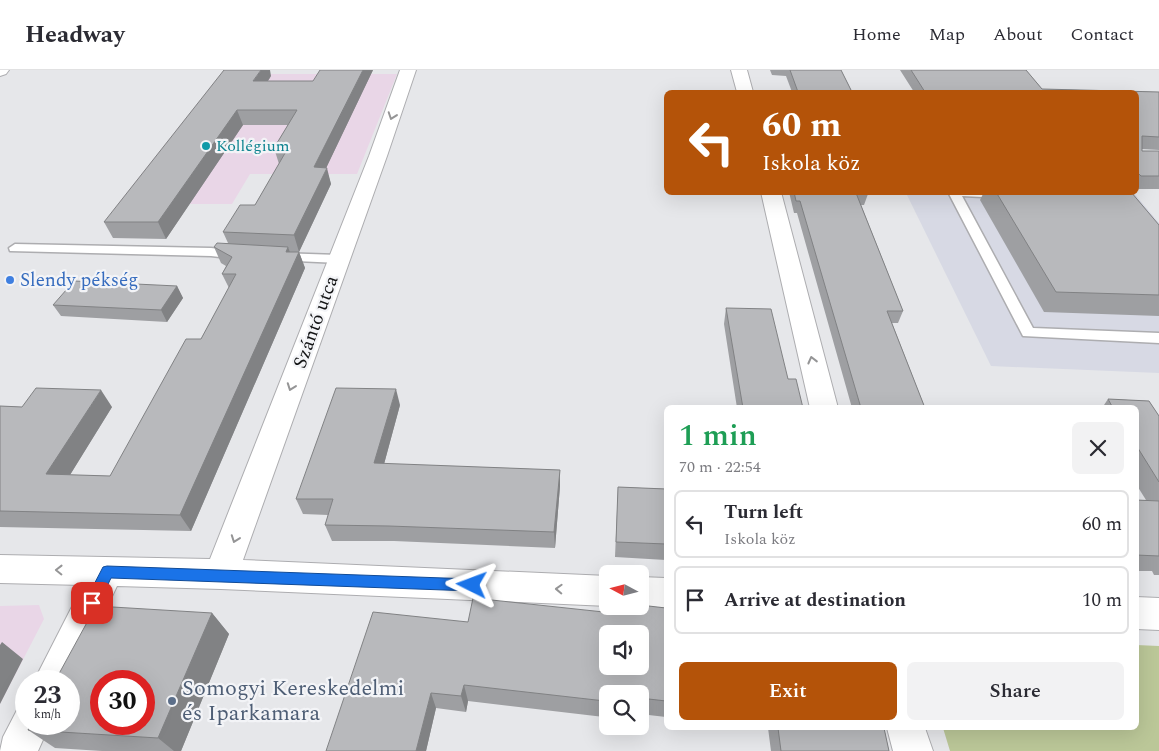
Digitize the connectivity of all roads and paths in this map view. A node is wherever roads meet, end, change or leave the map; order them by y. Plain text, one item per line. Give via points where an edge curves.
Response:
1 (408, 70) edge
2 (739, 70) edge
3 (744, 90) edge
4 (772, 195) edge
5 (956, 195) edge
6 (15, 248) dead end
7 (339, 259) junction
8 (1159, 338) edge
9 (823, 405) edge
10 (0, 569) edge
11 (107, 572) junction
12 (222, 574) junction
13 (599, 591) edge
14 (649, 592) edge
15 (664, 593) edge
16 (1139, 613) edge
17 (1159, 614) edge
18 (58, 670) edge
19 (907, 730) edge
20 (25, 735) edge
21 (17, 751) edge
22 (913, 751) edge

1 -> 7 street, Szántó utca
2 - 3 street
9 -> 4 street
5 - 8 lane via 1028,333
6 - 7 lane via 211,252
7 -> 12 street, Szántó utca
11 -> 10 street
11 - 12 street
11 - 18 street
13 -> 12 street
14 - 15 street
16 - 17 street
19 - 22 street
20 - 21 street

